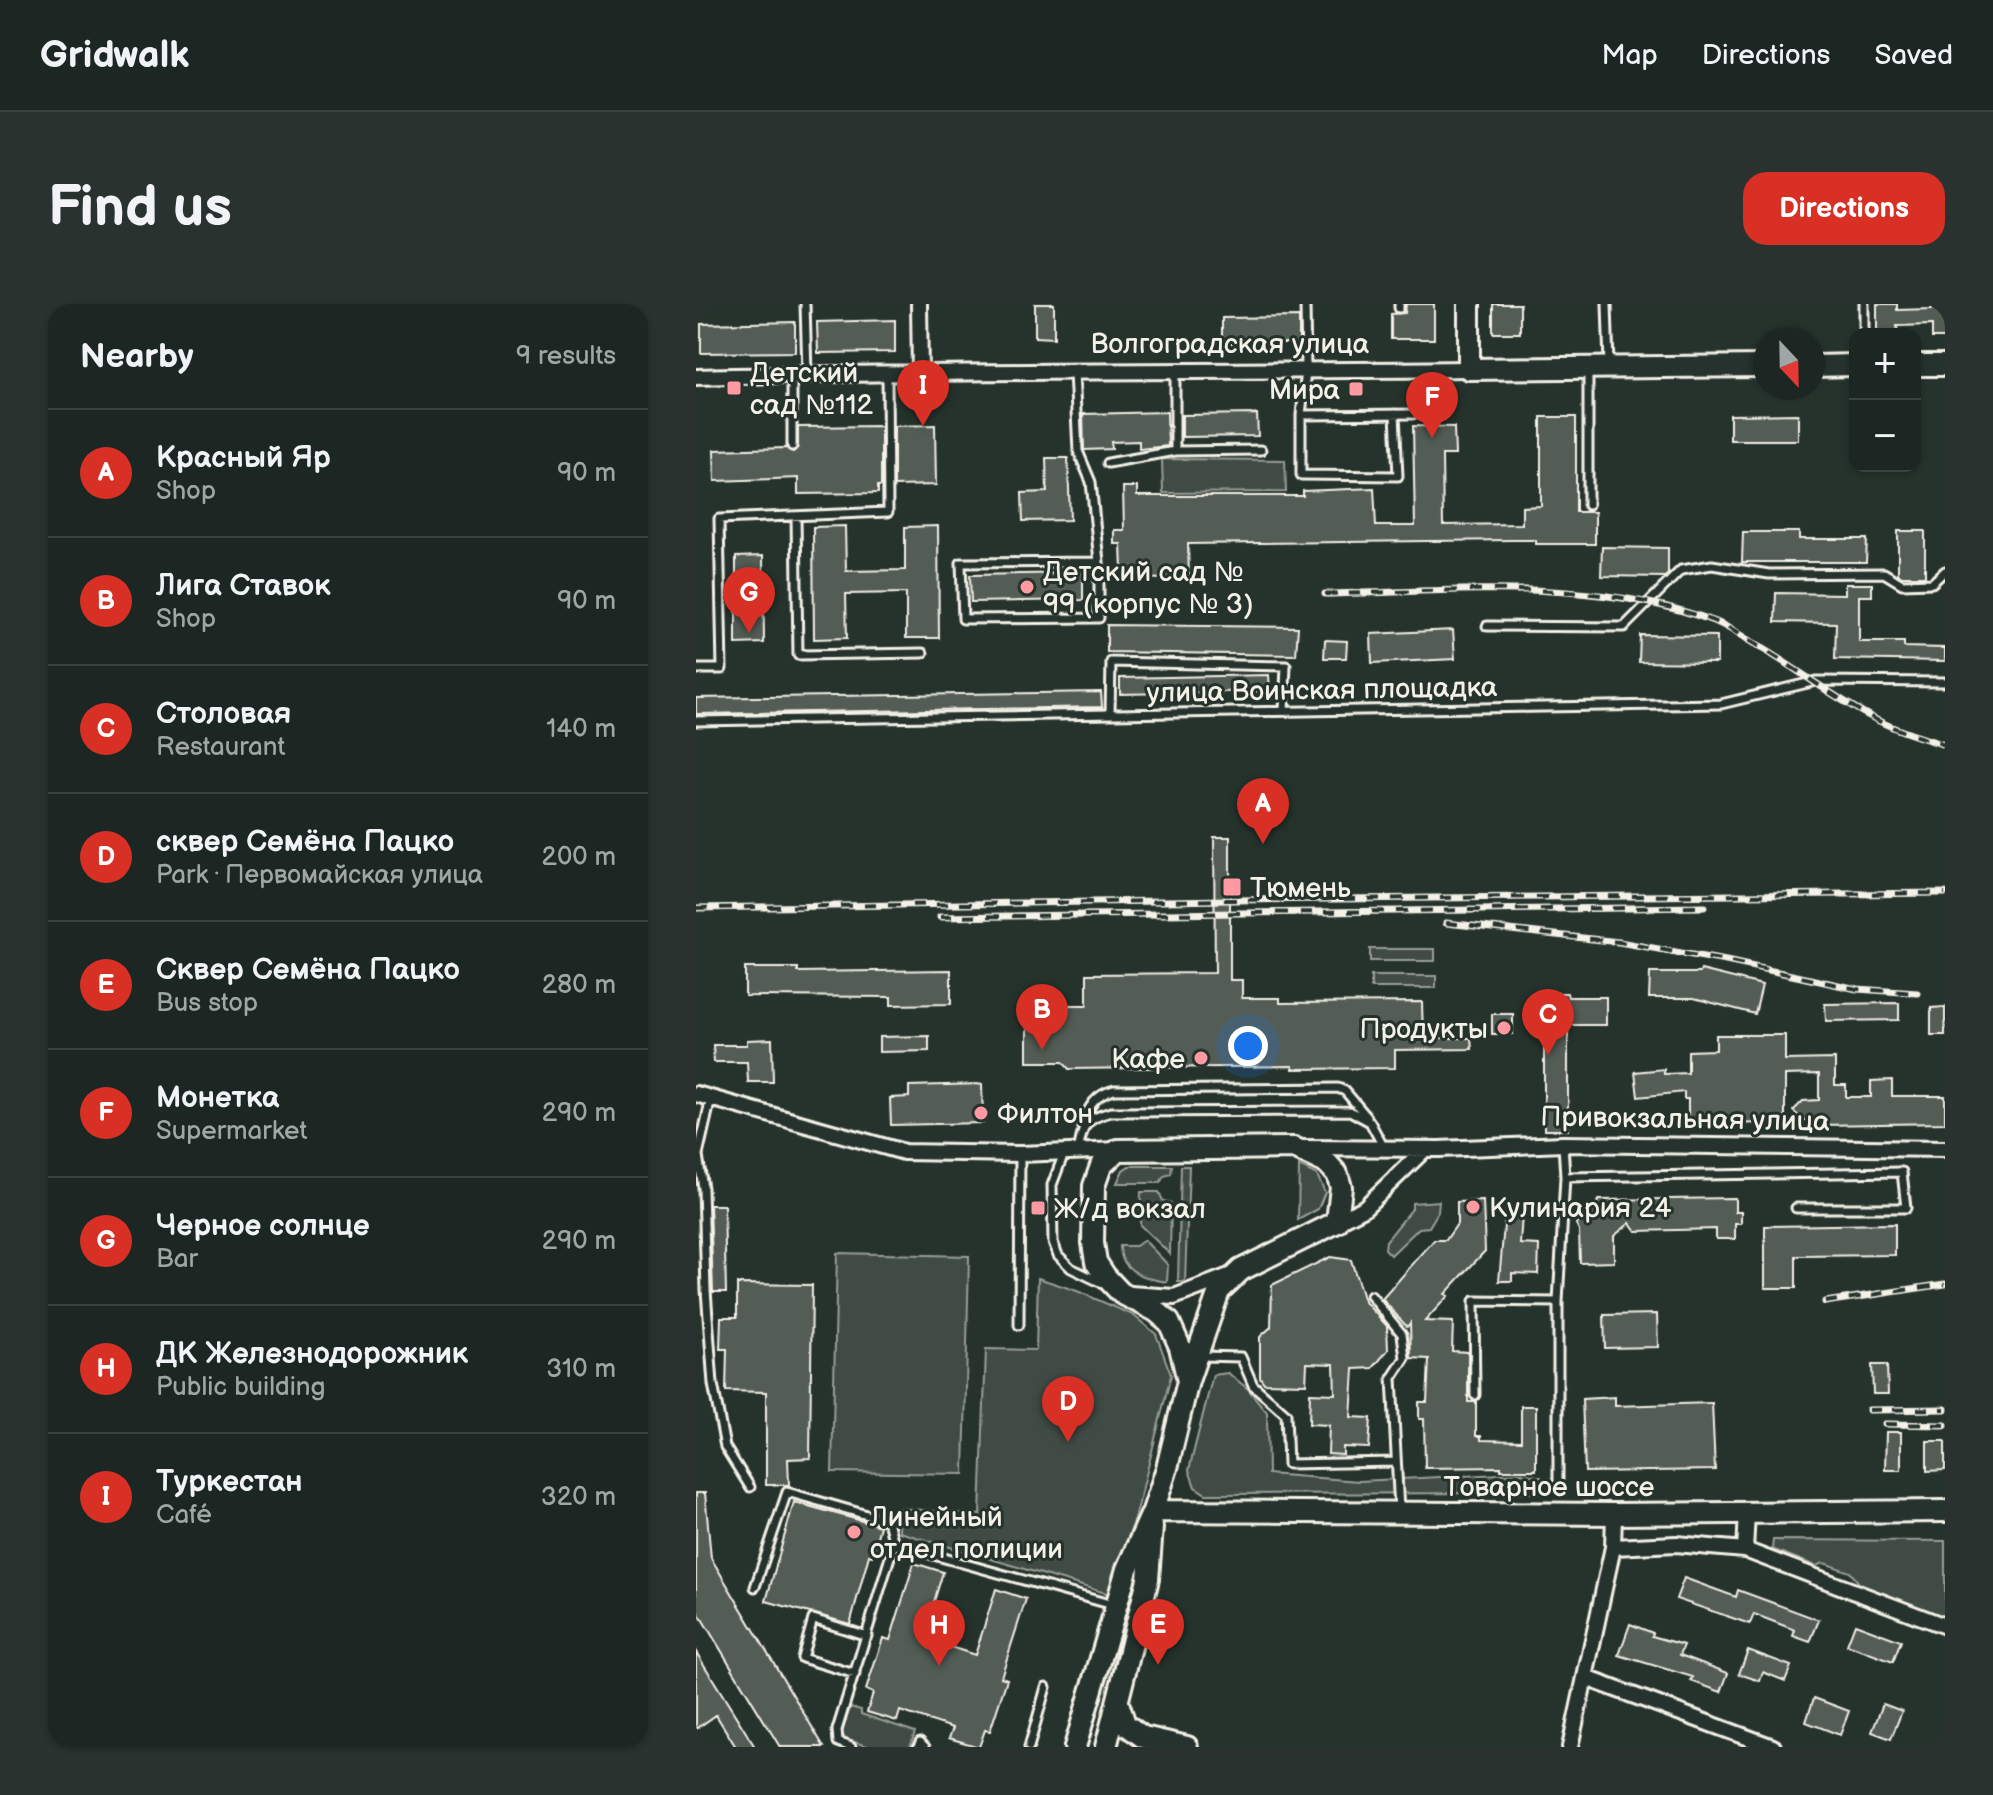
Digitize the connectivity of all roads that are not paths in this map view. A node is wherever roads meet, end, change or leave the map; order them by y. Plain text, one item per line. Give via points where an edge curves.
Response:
1 (805, 304) edge
2 (919, 304) edge
3 (1305, 304) edge
4 (1469, 304) edge
5 (1607, 304) edge
6 (1864, 304) edge
7 (1864, 328) edge
8 (1849, 365) edge
9 (1921, 365) edge
10 (1945, 365) edge
11 (1753, 366) edge
12 (1825, 366) edge
13 (1598, 367) junction
14 (1469, 369) junction
15 (1306, 371) junction
16 (920, 372) junction
17 (1074, 372) junction
18 (1175, 372) junction
19 (887, 373) junction
20 (799, 374) junction
21 (696, 377) edge
22 (1395, 414) junction
23 (1413, 414) dead end
24 (1301, 415) junction
25 (792, 446) dead end
26 (1261, 450) dead end
27 (1175, 451) junction
28 (1108, 463) dead end
29 (1588, 505) dead end
30 (796, 516) junction
31 (1099, 562) junction
32 (1945, 571) edge
33 (1487, 626) dead end
34 (923, 653) dead end
35 (696, 669) edge
36 (1945, 682) edge
37 (1284, 711) junction
38 (1110, 714) junction
39 (696, 721) edge
40 (696, 1094) edge
41 (711, 1098) junction
42 (1370, 1122) junction
43 (1083, 1128) junction
44 (1563, 1144) junction
45 (1294, 1148) junction
46 (1384, 1148) junction
47 (1425, 1149) junction
48 (1945, 1149) edge
49 (1118, 1150) junction
50 (1071, 1152) junction
51 (1020, 1154) junction
52 (697, 1156) edge
53 (1565, 1177) junction
54 (1796, 1208) dead end
55 (1337, 1222) junction
56 (1241, 1270) junction
57 (1121, 1293) junction
58 (1371, 1296) dead end
59 (1558, 1302) junction
60 (1019, 1325) dead end
61 (1198, 1356) junction
62 (1188, 1381) junction
63 (1475, 1395) dead end
64 (1396, 1462) junction
65 (1558, 1480) dead end
66 (750, 1487) dead end
67 (1153, 1511) junction
68 (1945, 1511) edge
69 (1747, 1513) junction
70 (1399, 1514) junction
71 (1614, 1514) junction
72 (894, 1544) junction
73 (1613, 1547) junction
74 (1745, 1550) junction
75 (755, 1587) dead end
76 (1115, 1606) junction
77 (1945, 1626) edge
78 (867, 1636) junction
79 (855, 1674) junction
80 (1586, 1678) junction
81 (1046, 1687) dead end
82 (1118, 1703) junction
83 (851, 1747) edge
84 (918, 1747) edge
85 (925, 1747) edge
86 (1029, 1747) edge
87 (1075, 1747) edge
88 (1106, 1747) edge
89 (1187, 1747) edge
90 (1570, 1747) edge
91 (1773, 1747) edge

1 - 20 lane
2 - 16 street
3 - 15 lane
4 - 14 street
5 - 13 lane
6 - 7 lane
8 - 12 street
9 - 10 street
11 - 13 street, Волгоградская улица
13 - 14 street, Волгоградская улица
13 - 29 lane
14 - 15 street, Волгоградская улица
15 - 18 street, Волгоградская улица
15 - 24 lane
16 - 17 street, Волгоградская улица
16 - 19 street, Волгоградская улица
17 - 18 street, Волгоградская улица
17 - 31 lane via 1078,451 1091,482
18 - 27 lane
19 - 20 street, Волгоградская улица
19 - 30 lane via 888,512
20 - 21 street, Волгоградская улица
20 - 25 lane
22 - 23 lane
22 - 24 lane
22 - 24 lane via 1398,476 1301,475
26 - 27 lane
27 - 28 lane
30 - 34 lane via 798,655
30 - 35 lane via 719,519 722,669
31 - 31 lane via 1099,618 963,619 961,563
32 - 33 lane via 1932,583 1902,584 1884,573 1769,574 1712,565 1681,570 1624,627
36 - 37 lane, улица Воинская площадка via 1816,681 1721,704
37 - 38 lane, улица Воинская площадка
37 - 38 lane via 1286,666 1111,662
38 - 39 lane, улица Воинская площадка
40 - 41 street
41 - 51 street via 904,1152
41 - 52 lane
42 - 43 lane via 1350,1111 1111,1112 1094,1116
42 - 43 lane via 1338,1088 1114,1090 1093,1101
42 - 46 lane
43 - 50 lane
44 - 47 street, Привокзальная улица
44 - 48 street, Привокзальная улица
44 - 53 lane
45 - 46 street, Привокзальная улица
45 - 49 street, Привокзальная улица
45 - 55 street, Привокзальная улица via 1337,1174
46 - 47 street, Привокзальная улица
47 - 55 street via 1364,1208
49 - 50 street
49 - 57 street via 1101,1166 1094,1186 1093,1243 1096,1262
50 - 51 street
50 - 57 lane via 1052,1185 1053,1242 1071,1268
51 - 60 lane
52 - 66 lane via 713,1384 725,1447
53 - 54 lane via 1902,1172 1906,1208
53 - 59 lane
55 - 56 street
56 - 57 street via 1174,1297
56 - 61 street via 1219,1291
57 - 62 street via 1169,1322
58 - 64 lane via 1402,1334 1404,1346 1405,1358 1392,1378
59 - 63 lane via 1474,1301
59 - 65 lane
61 - 62 street
61 - 64 lane via 1241,1357 1253,1385 1286,1414 1288,1464
62 - 67 street
64 - 70 lane
67 - 70 street, Товарное шоссе
67 - 76 street
67 - 82 street via 1148,1579
68 - 69 street, Товарное шоссе
69 - 71 street, Товарное шоссе
69 - 74 street
70 - 71 street, Товарное шоссе
71 - 73 street
72 - 75 lane via 888,1521 787,1492
72 - 76 lane
72 - 78 lane
73 - 74 street via 1676,1544
73 - 80 street
74 - 77 street
76 - 87 street
78 - 79 lane
78 - 79 lane via 813,1619 802,1658
79 - 83 lane via 837,1730 838,1742
80 - 90 street
80 - 91 street
81 - 86 lane
82 - 88 street
82 - 89 street via 1125,1724 1143,1737
84 - 85 lane via 920,1742

